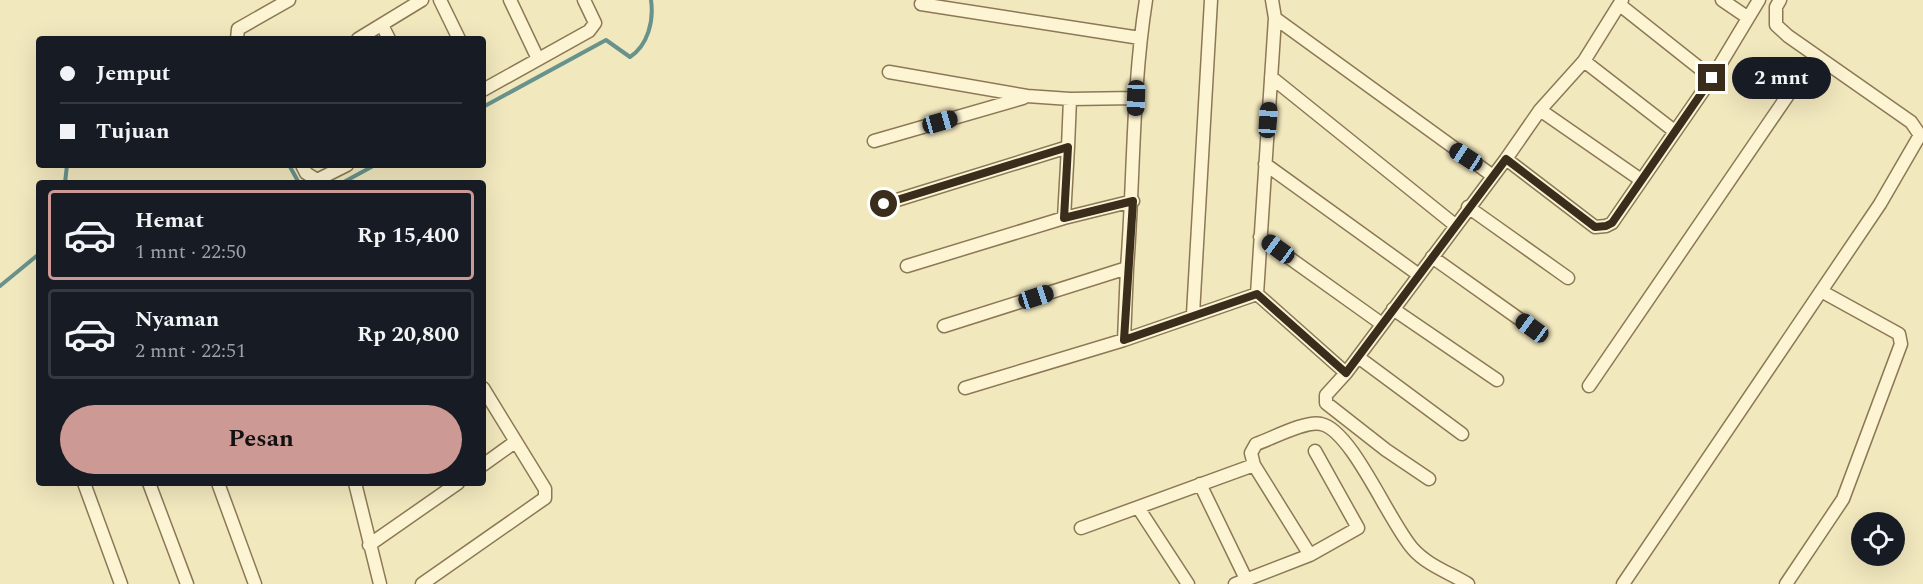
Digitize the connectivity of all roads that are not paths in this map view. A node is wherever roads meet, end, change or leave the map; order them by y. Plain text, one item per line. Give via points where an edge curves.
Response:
1 (289, 0) edge
2 (422, 0) edge
3 (440, 0) edge
4 (510, 0) edge
5 (584, 0) edge
6 (1146, 0) edge
7 (1211, 0) edge
8 (1272, 0) edge
9 (1722, 0) edge
10 (1759, 0) edge
11 (1774, 2) edge
12 (1621, 3) edge
13 (921, 4) dead end
14 (1747, 17) junction
15 (1275, 18) junction
16 (382, 25) junction
17 (237, 36) edge
18 (363, 36) edge
19 (388, 36) edge
20 (458, 36) edge
21 (1140, 38) junction
22 (1814, 57) junction
23 (538, 59) junction
24 (1584, 61) junction
25 (889, 72) dead end
26 (1271, 77) junction
27 (1712, 78) junction
28 (486, 87) edge
29 (1027, 96) junction
30 (1136, 98) junction
31 (1070, 99) junction
32 (1540, 110) junction
33 (1673, 130) junction
34 (874, 141) dead end
35 (1068, 147) junction
36 (1506, 159) junction
37 (1265, 164) junction
38 (304, 168) edge
39 (341, 168) edge
40 (1493, 176) junction
41 (317, 180) edge
42 (317, 180) edge
43 (1641, 180) junction
44 (1133, 201) junction
45 (884, 204) dead end
46 (1468, 207) junction
47 (1064, 218) junction
48 (1455, 225) junction
49 (1260, 237) junction
50 (1432, 257) junction
51 (907, 266) dead end
52 (1127, 268) junction
53 (1419, 275) junction
54 (1568, 278) dead end
55 (1821, 291) junction
56 (1257, 294) junction
57 (1393, 309) junction
58 (1193, 314) junction
59 (1382, 324) junction
60 (945, 326) dead end
61 (1532, 328) dead end
62 (1124, 340) junction
63 (1358, 357) junction
64 (1346, 373) junction
65 (1497, 380) dead end
66 (1588, 386) dead end
67 (965, 388) dead end
68 (486, 393) edge
69 (1462, 434) dead end
70 (515, 442) junction
71 (1315, 451) dead end
72 (486, 463) edge
73 (1254, 465) junction
74 (1429, 479) dead end
75 (1200, 484) junction
76 (85, 486) edge
77 (150, 486) edge
78 (219, 486) edge
79 (356, 486) edge
80 (454, 486) edge
81 (1139, 509) junction
82 (1082, 528) dead end
83 (369, 545) junction
84 (1310, 555) junction
85 (1240, 582) edge
86 (121, 584) edge
87 (187, 584) edge
88 (255, 584) edge
89 (380, 584) edge
90 (422, 584) edge
91 (1188, 584) edge
92 (1468, 584) edge
93 (1623, 584) edge
94 (1786, 584) edge

1 - 17 street via 238,29
2 - 16 street
3 - 20 street
4 - 23 street
5 - 23 street via 596,23 589,31
6 - 21 street
7 - 58 street
8 - 15 street
9 - 14 street
10 - 14 street
11 - 22 street via 1776,25
12 - 24 street
12 - 27 street
13 - 21 street
14 - 27 street
15 - 26 street
15 - 40 street
16 - 18 street
16 - 19 street
21 - 30 street
22 - 55 street via 1911,122 1920,135 1880,204
22 - 66 street
23 - 28 street
24 - 32 street
24 - 33 street
25 - 29 street
26 - 37 street
26 - 48 street
27 - 33 street
29 - 31 street
29 - 34 street
30 - 31 street
30 - 44 street
31 - 35 street
32 - 36 street
32 - 43 street
33 - 43 street
35 - 45 street
35 - 47 street
36 - 40 street
36 - 43 street via 1595,227 1612,223
37 - 49 street
37 - 53 street
38 - 42 street
39 - 41 street
40 - 46 street
44 - 47 street
44 - 52 street
46 - 48 street
46 - 54 street
47 - 51 street
48 - 50 street
49 - 56 street
49 - 59 street
50 - 53 street
50 - 61 street
52 - 60 street
52 - 62 street
53 - 57 street
55 - 93 street
55 - 94 street via 1899,334 1901,344 1843,499
56 - 58 street
56 - 64 street
57 - 59 street
57 - 65 street
58 - 62 street
59 - 63 street
62 - 67 street
63 - 64 street
63 - 69 street
64 - 74 street via 1326,395 1326,403
68 - 70 street
70 - 72 street
70 - 90 street via 545,489 545,498
71 - 84 street via 1358,528
73 - 75 street
73 - 84 street
73 - 92 street via 1251,453 1256,444 1311,423 1328,426 1363,467 1415,552
75 - 81 street
75 - 85 street
76 - 86 street
77 - 87 street
78 - 88 street
79 - 83 street
80 - 83 street
81 - 82 street
81 - 91 street
83 - 89 street
84 - 85 street

